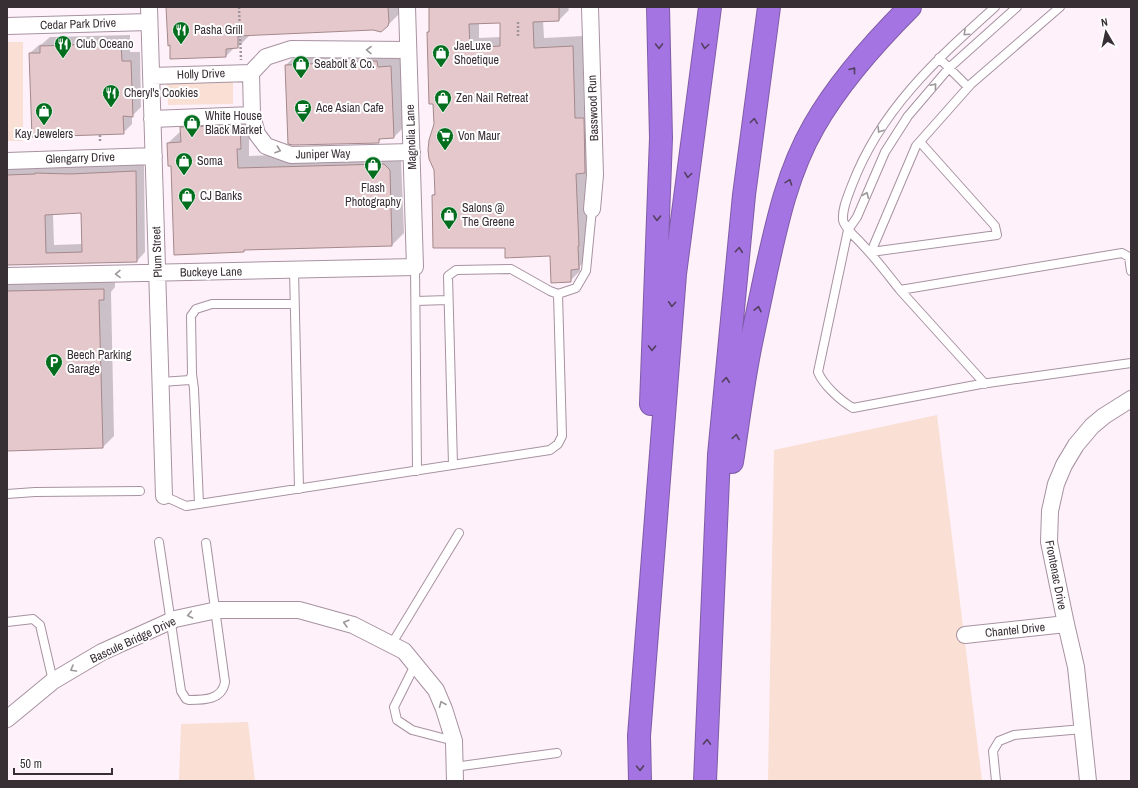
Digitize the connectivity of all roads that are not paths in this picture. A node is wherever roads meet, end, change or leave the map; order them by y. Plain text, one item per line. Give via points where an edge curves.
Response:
1 (407, 7) edge
2 (590, 7) edge
3 (658, 7) edge
4 (710, 7) edge
5 (769, 7) edge
6 (910, 7) edge
7 (995, 7) edge
8 (1017, 7) edge
9 (1060, 7) edge
10 (149, 14) edge
11 (7, 26) edge
12 (408, 50) junction
13 (939, 58) junction
14 (949, 68) junction
15 (247, 73) junction
16 (151, 76) junction
17 (968, 87) junction
18 (252, 115) junction
19 (152, 119) junction
20 (920, 142) junction
21 (412, 152) junction
22 (154, 156) junction
23 (7, 161) edge
24 (592, 210) joint
25 (848, 230) junction
26 (871, 252) junction
27 (415, 267) junction
28 (294, 270) junction
29 (1131, 271) edge
30 (158, 273) junction
31 (7, 276) edge
32 (900, 290) junction
33 (558, 294) junction
34 (448, 300) junction
35 (416, 301) junction
36 (294, 304) junction
37 (1131, 363) edge
38 (192, 374) junction
39 (161, 382) junction
40 (985, 384) junction
41 (1131, 399) edge
42 (453, 465) junction
43 (417, 471) junction
44 (299, 489) junction
45 (140, 491) dead end
46 (7, 494) edge
47 (164, 496) joint
48 (199, 504) junction
49 (459, 533) dead end
50 (159, 542) dead end
51 (206, 542) dead end
52 (215, 611) junction
53 (712, 614) junction
54 (170, 621) junction
55 (7, 622) edge
56 (1066, 624) junction
57 (964, 635) dead end
58 (391, 645) junction
59 (415, 665) junction
60 (53, 681) junction
61 (7, 719) edge
62 (1082, 729) junction
63 (639, 736) junction
64 (454, 741) junction
65 (557, 753) dead end
66 (455, 774) edge
67 (640, 781) edge
68 (705, 781) edge
69 (996, 781) edge
70 (1088, 781) edge

1 - 12 street, Magnolia Lane
2 - 24 street, Basswood Run via 596,175
3 -> 63 highway via 661,138
4 -> 63 highway via 675,274
53 -> 5 highway via 720,447 744,195
53 -> 6 highway via 751,344 786,190 804,145 830,101 854,68
7 -> 13 lane
8 - 14 lane
9 - 17 lane
10 - 11 street, Cedar Park Drive
10 - 16 street, Plum Street
12 -> 15 street via 291,49 266,57
12 - 21 street, Magnolia Lane
13 - 14 lane
13 -> 25 lane via 896,106 857,172 844,207 843,222
14 - 17 lane
25 -> 14 lane via 857,217 885,152 908,116
15 - 16 street, Holly Drive
15 - 18 street, Juniper Way via 252,95
16 - 19 street, Plum Street
17 - 20 lane
18 - 19 street
18 -> 21 street, Juniper Way via 257,134 266,146 291,155
19 - 22 street, Plum Street
20 - 26 lane via 916,146
20 - 26 lane via 996,226 997,235
21 - 27 street, Magnolia Lane
22 - 23 street, Glengarry Drive
22 - 30 street, Plum Street
24 - 33 lane via 586,271 576,288
25 - 26 lane
25 - 40 lane via 818,372 820,379 853,408
26 - 32 lane
27 - 28 street, Buckeye Lane
27 - 35 lane
28 - 30 street, Buckeye Lane
28 - 36 lane
29 - 32 lane via 1129,257 1122,253
30 -> 31 street, Buckeye Lane
30 - 39 street, Plum Street
32 - 40 lane
33 - 34 lane via 510,269 456,270 448,276
33 - 42 lane via 562,436 558,444 550,450
34 - 35 lane
34 - 42 lane
35 - 43 lane
36 - 38 lane via 212,304 196,309 191,316
36 - 44 lane
37 - 40 lane
38 - 39 lane via 190,380
38 - 48 lane
39 - 47 street, Plum Street
41 - 56 street, Frontenac Drive via 1104,416 1084,435 1064,465 1052,498 1048,526 1049,542
42 - 43 lane
43 - 44 lane
44 - 48 lane
45 - 46 lane
47 - 48 lane via 186,506
49 - 58 lane
50 - 54 lane
51 - 52 lane
52 -> 54 street, Bascule Bridge Drive
52 - 54 lane via 225,682 222,692 216,697 189,700 183,695
58 -> 52 street, Bascule Bridge Drive via 353,625 300,610
68 -> 53 highway
54 -> 60 street, Bascule Bridge Drive via 102,652
55 - 60 lane via 33,619 40,625
56 - 57 street, Chantel Drive
56 - 62 street, Frontenac Drive via 1076,667
58 - 59 street, Bascule Bridge Drive via 404,651
64 -> 59 street, Bascule Bridge Drive via 436,690
59 - 64 lane via 394,707 397,720 412,730
60 - 61 street, Bascule Bridge Drive
62 - 69 lane via 1014,735 999,741 993,751
62 - 70 street, Frontenac Drive
63 -> 67 highway
64 - 66 street, Bascule Bridge Drive
65 - 66 lane

